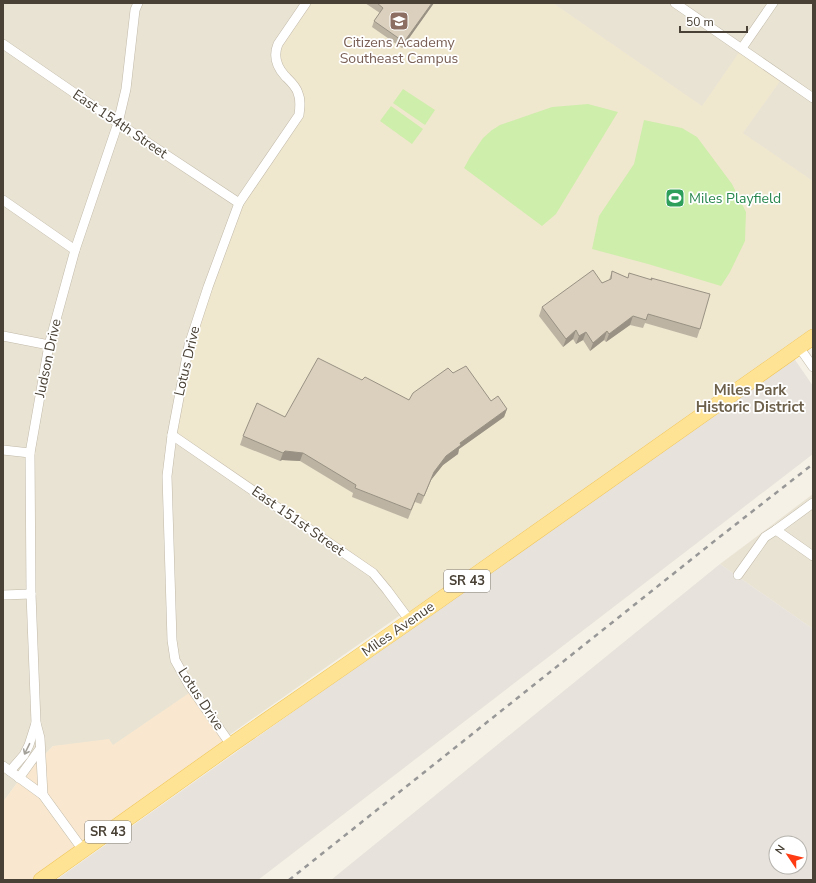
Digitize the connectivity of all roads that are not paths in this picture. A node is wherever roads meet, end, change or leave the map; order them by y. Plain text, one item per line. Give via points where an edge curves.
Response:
1 (138, 3) edge
2 (306, 3) edge
3 (675, 3) edge
4 (773, 3) edge
5 (3, 44) edge
6 (742, 48) junction
7 (813, 98) edge
8 (118, 123) junction
9 (3, 200) edge
10 (238, 203) junction
11 (75, 250) junction
12 (3, 336) edge
13 (813, 337) edge
14 (49, 345) junction
15 (799, 347) junction
16 (813, 367) edge
17 (172, 435) junction
18 (3, 450) edge
19 (30, 453) junction
20 (813, 503) edge
21 (776, 530) junction
22 (813, 556) edge
23 (738, 575) dead end
24 (31, 594) junction
25 (3, 596) edge
26 (410, 621) junction
27 (36, 723) junction
28 (231, 745) junction
29 (40, 749) junction
30 (7, 768) edge
31 (19, 778) junction
32 (43, 795) junction
33 (83, 850) junction
34 (41, 880) edge

1 - 8 street, Judson Drive via 126,88
2 - 10 street, Lotus Drive via 275,51 278,68 298,91 301,101 299,115
3 - 6 street
4 - 6 street
5 - 8 street, East 154th Street
6 - 7 street
8 - 10 street, East 154th Street
8 - 11 street, Judson Drive
9 - 11 street
10 - 17 street, Lotus Drive via 189,345
11 - 14 street, Judson Drive
12 - 14 street
13 - 15 main road, Miles Avenue / SR 43
14 - 19 street, Judson Drive
15 - 16 street
15 - 26 main road, Miles Avenue / SR 43
17 - 26 street, East 151st Street via 373,573
17 - 28 street, Lotus Drive via 167,476 172,640 175,660 189,685
18 - 19 street
19 - 24 street, Judson Drive
20 - 21 street
21 - 22 street
21 - 23 street via 765,537
24 - 25 street
24 - 27 street, Judson Drive
26 - 28 main road, Miles Avenue / SR 43
27 - 29 street, Judson Drive
27 -> 30 street, Judson Drive via 24,755
28 - 33 main road, Miles Avenue / SR 43
29 - 31 street
29 - 32 street, Judson Drive
30 - 31 street
31 - 32 street
32 - 33 street
33 - 34 main road, Miles Avenue / SR 43

